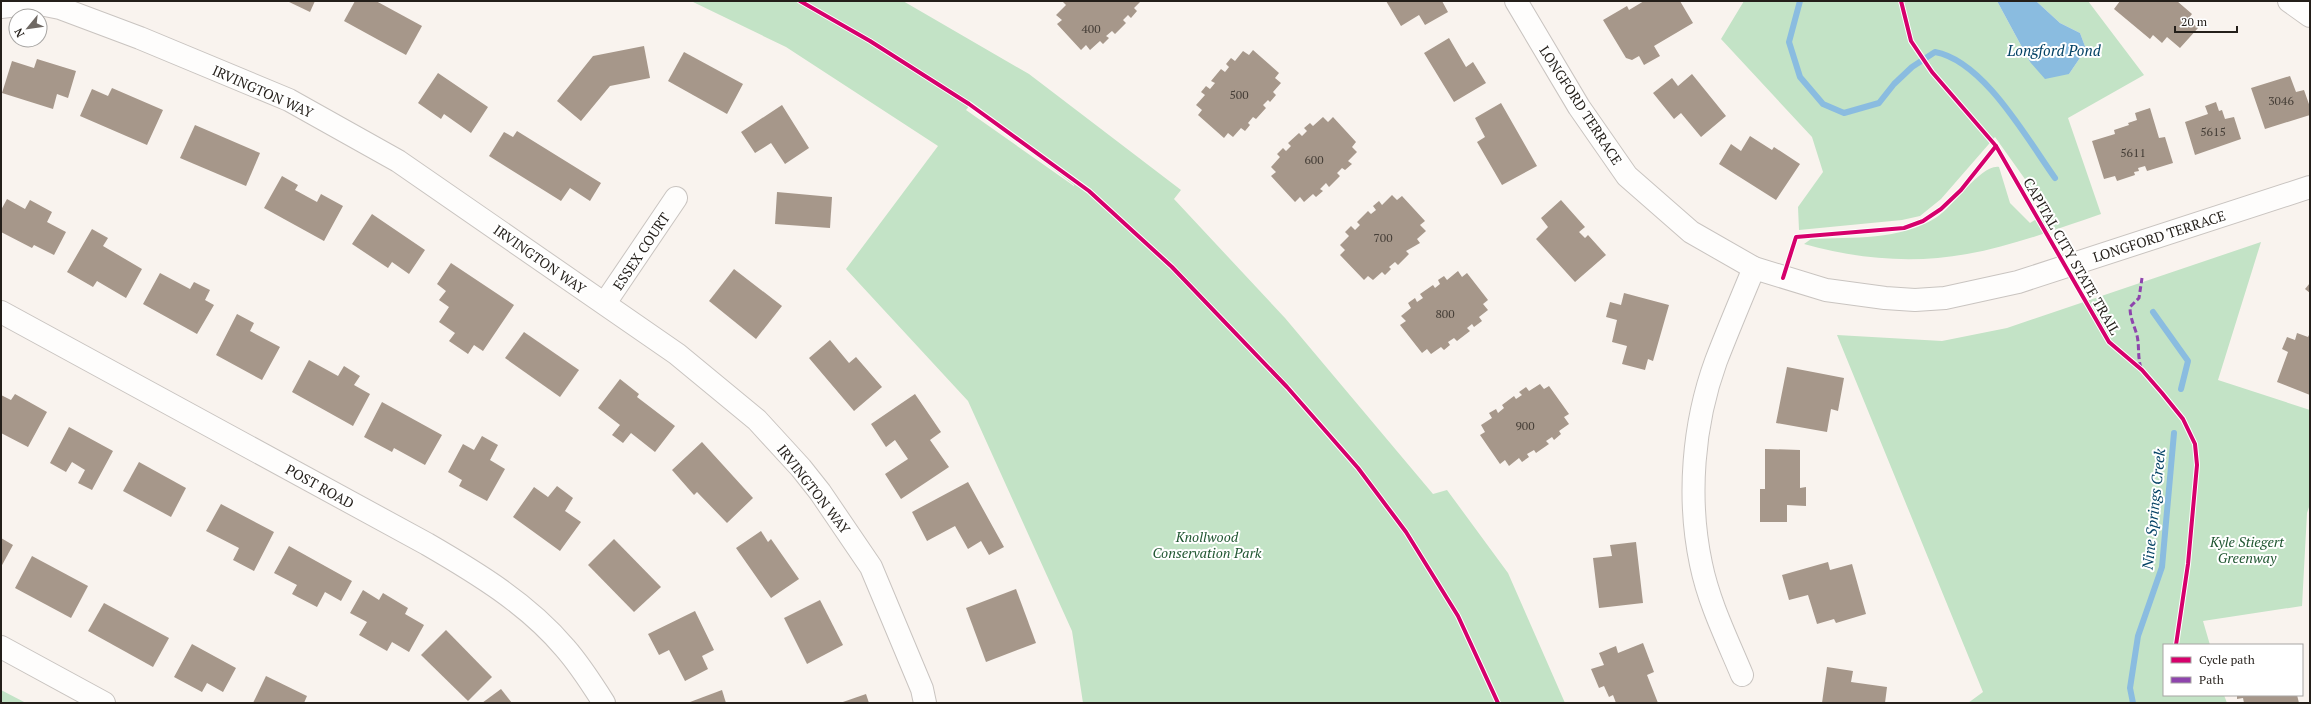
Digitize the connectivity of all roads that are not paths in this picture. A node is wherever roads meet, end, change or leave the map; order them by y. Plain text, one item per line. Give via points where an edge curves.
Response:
1 (2289, 1) edge
2 (1518, 2) edge
3 (1, 7) edge
4 (2310, 16) edge
5 (2310, 187) edge
6 (676, 198) dead end
7 (1754, 268) junction
8 (605, 304) junction
9 (1, 312) edge
10 (1, 647) edge
11 (1742, 675) dead end
12 (104, 703) edge
13 (604, 703) edge
14 (925, 703) edge

1 - 4 street
2 - 7 street, LONGFORD TERRACE via 1579,107 1627,176 1691,232
3 - 8 street, IRVINGTON WAY via 35,3 60,8 289,100 398,162
5 - 7 street, LONGFORD TERRACE via 2018,282 1945,298 1886,298 1826,290
6 - 8 street, ESSEX COURT
7 - 11 street via 1716,362 1702,415 1694,462 1695,511 1701,564 1712,603
8 - 14 street, IRVINGTON WAY via 677,354 720,388 757,420 801,468 871,567 922,689
9 - 13 street, POST ROAD via 475,572 521,606 565,647
10 - 12 street

